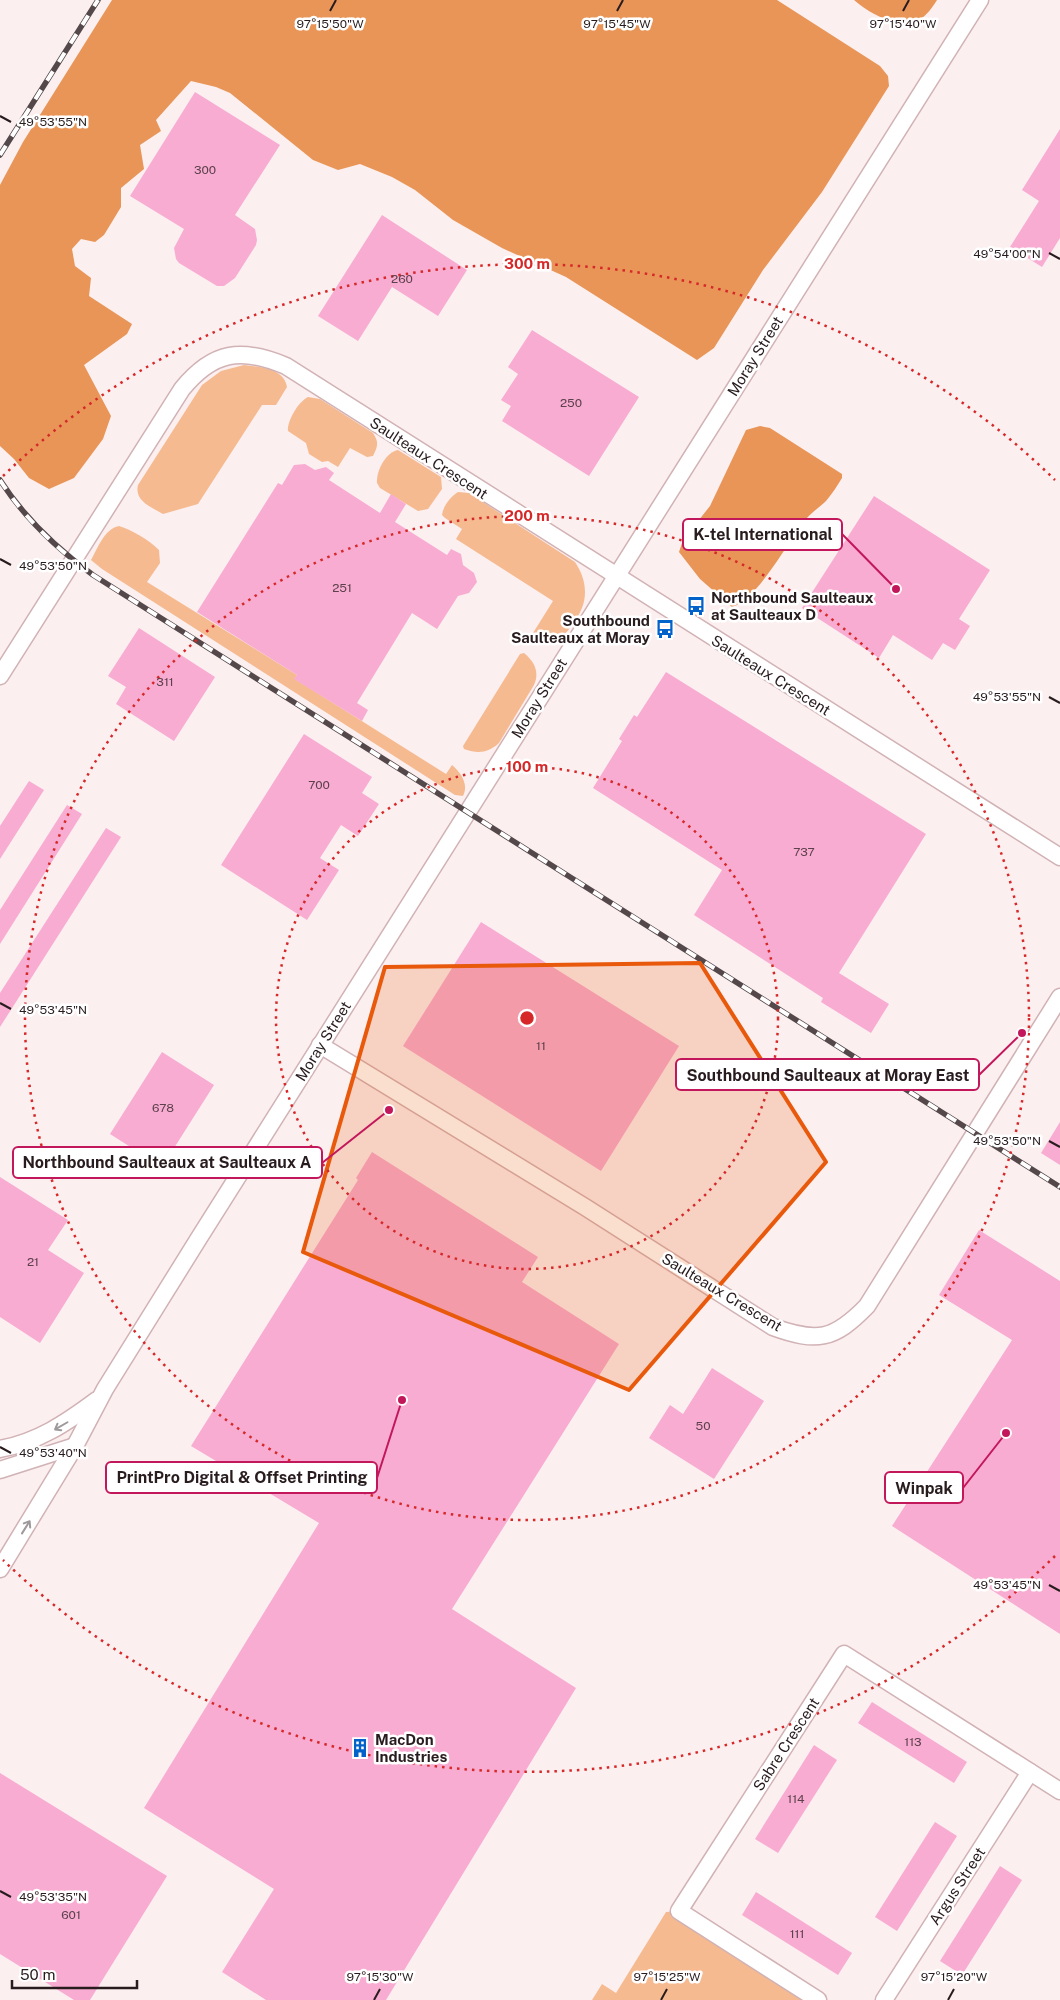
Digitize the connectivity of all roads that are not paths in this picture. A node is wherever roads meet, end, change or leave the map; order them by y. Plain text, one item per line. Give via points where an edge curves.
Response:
1 (980, 0) edge
2 (616, 577) junction
3 (0, 676) edge
4 (1060, 857) edge
5 (1060, 997) edge
6 (320, 1045) junction
7 (101, 1397) junction
8 (75, 1446) junction
9 (0, 1449) edge
10 (0, 1470) edge
11 (0, 1569) edge
12 (1030, 1772) junction
13 (1060, 1790) edge
14 (818, 2000) edge
15 (884, 2000) edge

1 - 2 street, Moray Street
2 - 3 street, Saulteaux Crescent via 286,366 248,354 233,355 205,366 182,389
2 - 4 street, Saulteaux Crescent
2 - 6 street, Moray Street
5 - 6 street, Saulteaux Crescent via 867,1306 839,1330 820,1337 772,1327 585,1207
6 - 7 street, Moray Street
7 - 8 street, Moray Street
7 -> 9 street, Moray Street via 40,1438
8 - 10 street
11 -> 8 street, Moray Street
12 - 13 street, Sabre Crescent
12 - 14 street, Sabre Crescent via 844,1654 679,1911
12 - 15 street, Argus Street

